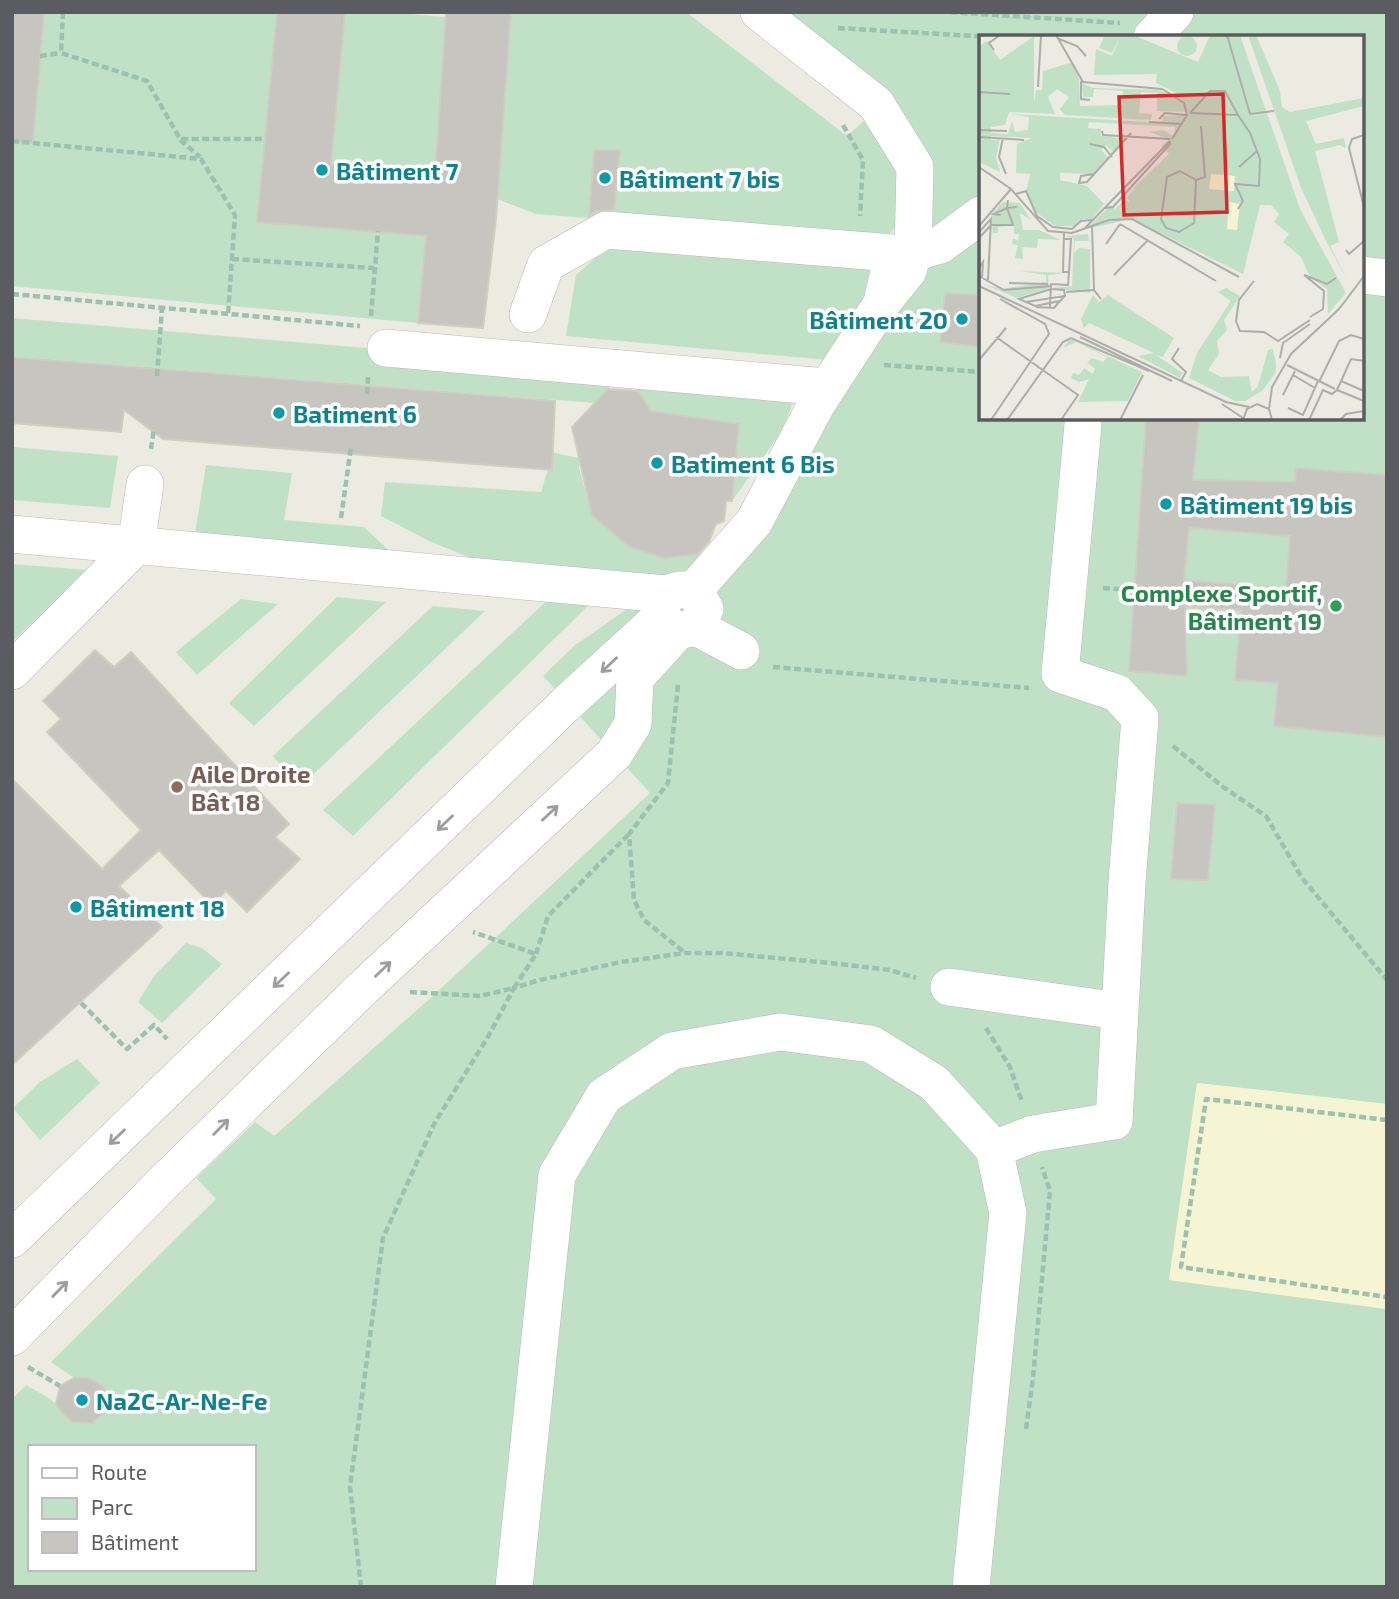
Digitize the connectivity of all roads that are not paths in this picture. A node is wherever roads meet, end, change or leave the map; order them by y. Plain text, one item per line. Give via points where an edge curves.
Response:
1 (772, 23) edge
2 (979, 216) edge
3 (979, 248) edge
4 (927, 249) junction
5 (1364, 275) edge
6 (1387, 278) edge
7 (883, 302) junction
8 (528, 314) dead end
9 (386, 348) dead end
10 (832, 378) junction
11 (1083, 425) dead end
12 (145, 484) dead end
13 (12, 534) edge
14 (136, 546) junction
15 (678, 612) junction
16 (751, 659) road end
17 (12, 671) edge
18 (949, 987) road end
19 (1119, 1011) junction
20 (994, 1149) junction
21 (12, 1239) edge
22 (18, 1351) edge
23 (514, 1587) edge
24 (971, 1587) edge

1 - 4 lane via 876,104 915,167
2 - 4 lane
3 - 4 lane
4 - 7 lane
5 - 6 lane
7 - 8 lane via 892,253 606,230 546,264
7 - 10 lane
9 - 10 lane
10 - 15 lane via 754,522
11 - 19 lane via 1060,674 1117,693 1140,718
12 - 14 lane
13 - 14 lane
14 - 15 lane
14 - 17 lane
15 - 16 lane
15 -> 21 lane via 567,703
22 -> 15 lane via 165,1181 614,754 633,724 635,678
18 - 19 lane
19 - 20 lane via 1114,1121 1033,1134
20 - 23 lane via 934,1083 871,1044 780,1032 672,1051 604,1096 557,1175
20 - 24 lane via 1008,1213

